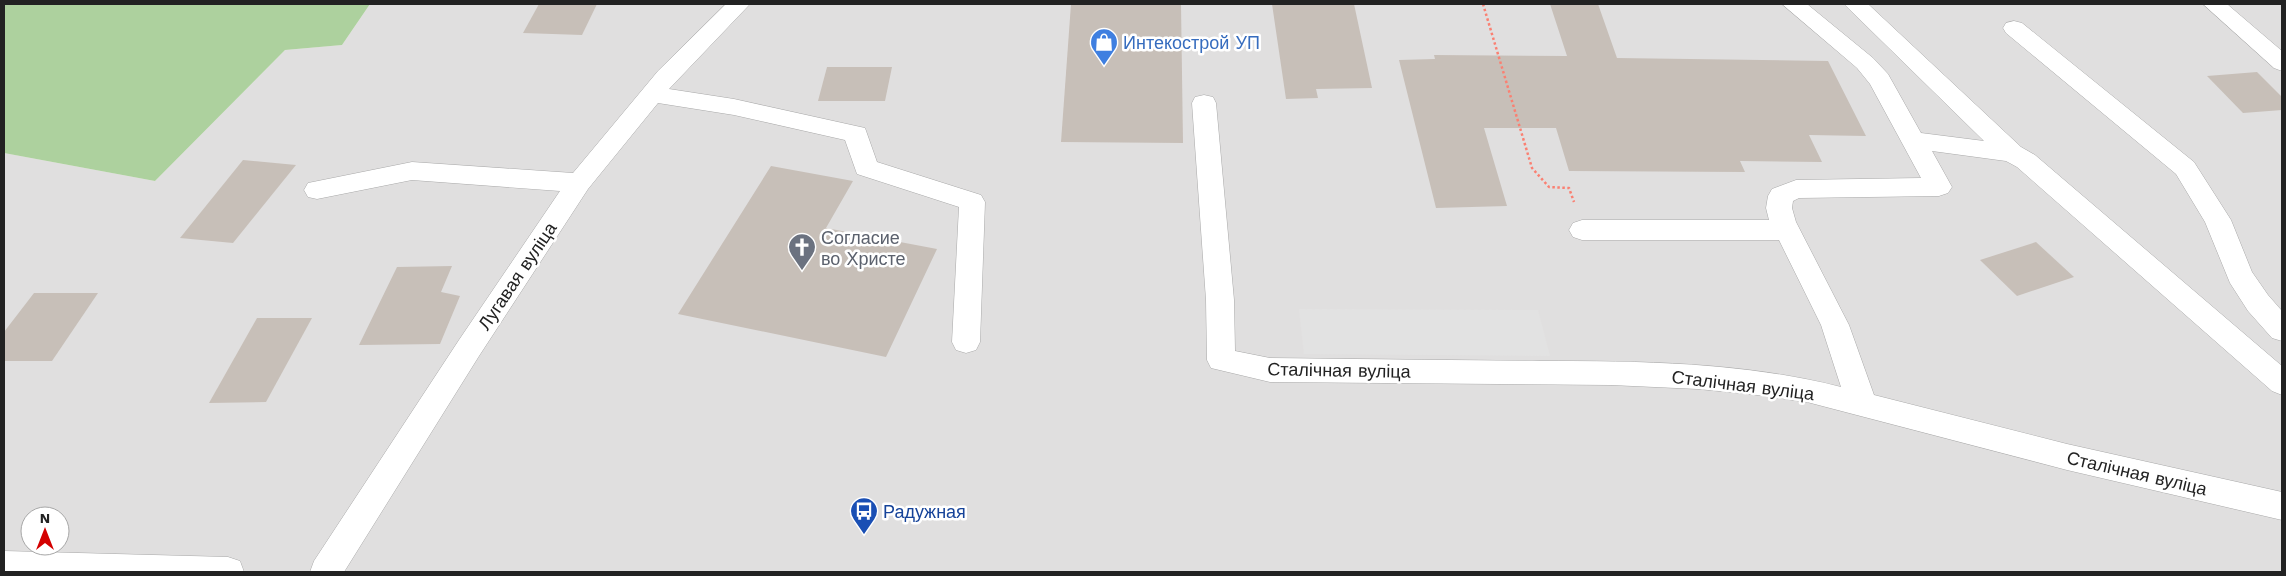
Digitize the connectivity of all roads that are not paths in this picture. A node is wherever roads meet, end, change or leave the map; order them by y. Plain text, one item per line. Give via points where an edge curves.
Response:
1 (739, 4) edge
2 (1793, 4) edge
3 (1854, 4) edge
4 (2214, 4) edge
5 (2014, 28) dead end
6 (2282, 63) edge
7 (652, 94) junction
8 (1204, 103) dead end
9 (1913, 140) junction
10 (2012, 153) junction
11 (579, 183) junction
12 (317, 190) dead end
13 (1582, 230) road end
14 (1787, 230) junction
15 (2282, 330) edge
16 (966, 342) dead end
17 (2282, 383) edge
18 (1862, 404) junction
19 (2282, 506) edge
20 (4, 566) edge
21 (228, 572) edge
22 (326, 572) edge

1 - 7 street, Лугавая вуліца
2 - 9 street via 1865,63 1880,80
3 - 10 street
4 - 6 street
5 - 15 street via 2185,168 2218,220 2240,276
7 - 11 street, Лугавая вуліца
7 - 16 street via 734,107 856,134 866,168 972,202
8 - 18 street, Сталічная вуліца via 1220,300 1221,360 1270,370 1698,377 1807,390
9 - 10 street
9 - 14 street via 1939,187 1796,189 1781,196 1779,208
10 - 17 street via 2071,198
11 - 12 street via 412,171
11 - 22 street, Лугавая вуліца
13 - 14 street
14 - 18 street via 1836,326
18 - 19 street, Сталічная вуліца via 2067,457
20 - 21 street

